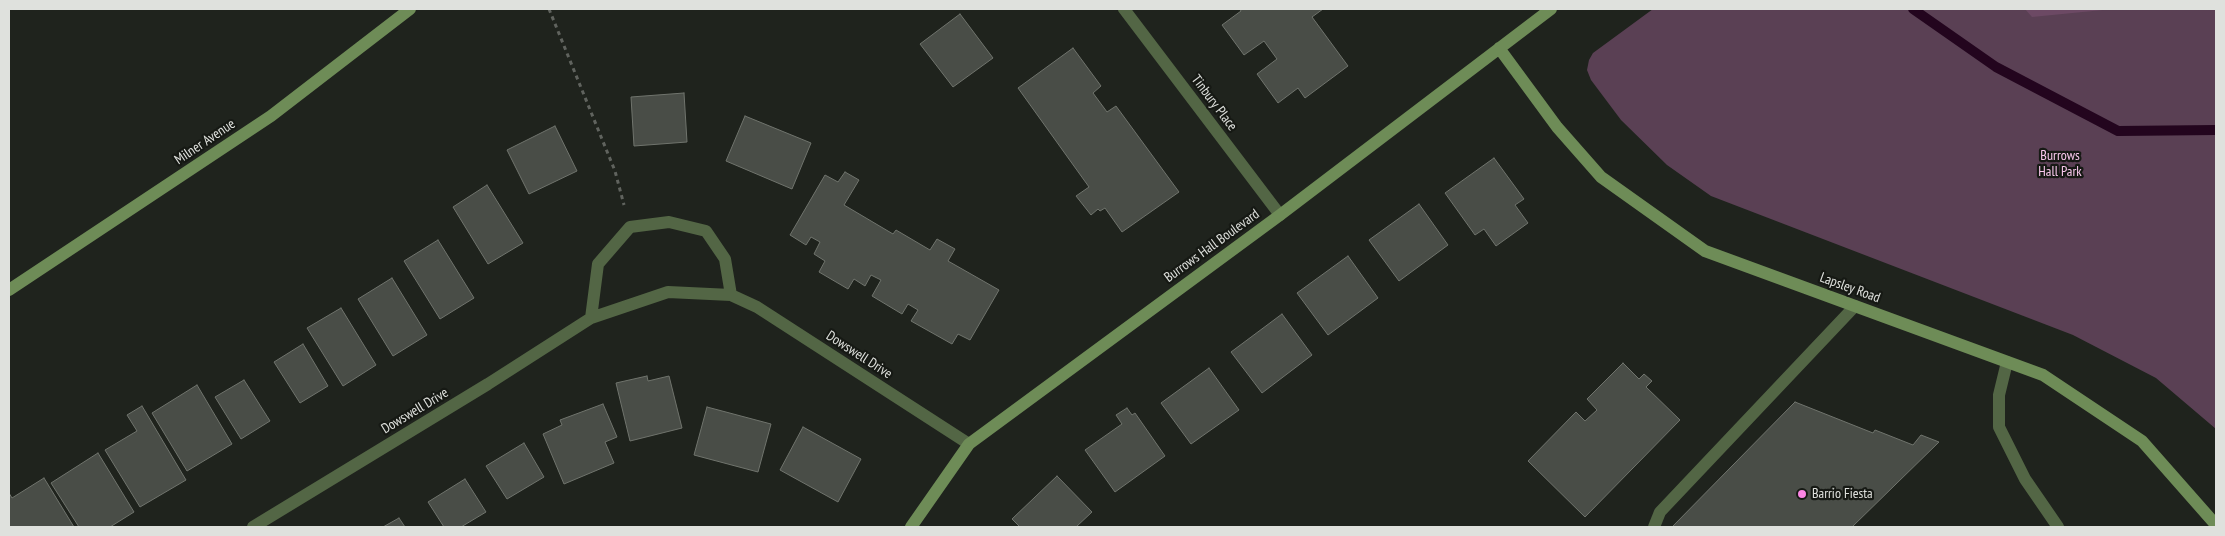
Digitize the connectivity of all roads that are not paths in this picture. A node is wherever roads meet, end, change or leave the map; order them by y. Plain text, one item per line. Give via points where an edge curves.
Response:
1 (410, 9) edge
2 (1124, 9) edge
3 (1551, 9) edge
4 (1499, 48) junction
5 (1280, 215) junction
6 (9, 290) edge
7 (731, 295) junction
8 (1856, 306) junction
9 (591, 318) junction
10 (2007, 362) junction
11 (969, 444) junction
12 (2216, 525) edge
13 (253, 527) edge
14 (911, 527) edge
15 (1654, 527) edge
16 (2058, 527) edge

1 - 6 street, Milner Avenue via 271,116
2 - 5 street, Tinbury Place
3 - 4 street, Burrows Hall Boulevard
4 - 5 street, Burrows Hall Boulevard
4 - 8 street, Lapsley Road via 1557,127 1601,177 1705,250
5 - 11 street, Burrows Hall Boulevard
7 - 9 street, Dowswell Drive via 668,292
7 - 9 street via 725,259 706,231 669,222 630,227 598,264
7 - 11 street, Dowswell Drive via 757,307
8 - 10 street, Lapsley Road
8 - 15 street via 1660,512
9 - 13 street, Dowswell Drive
10 - 12 street, Lapsley Road via 2043,375 2142,441
10 - 16 street via 1999,395 1999,427 2025,479
11 - 14 street, Burrows Hall Boulevard

